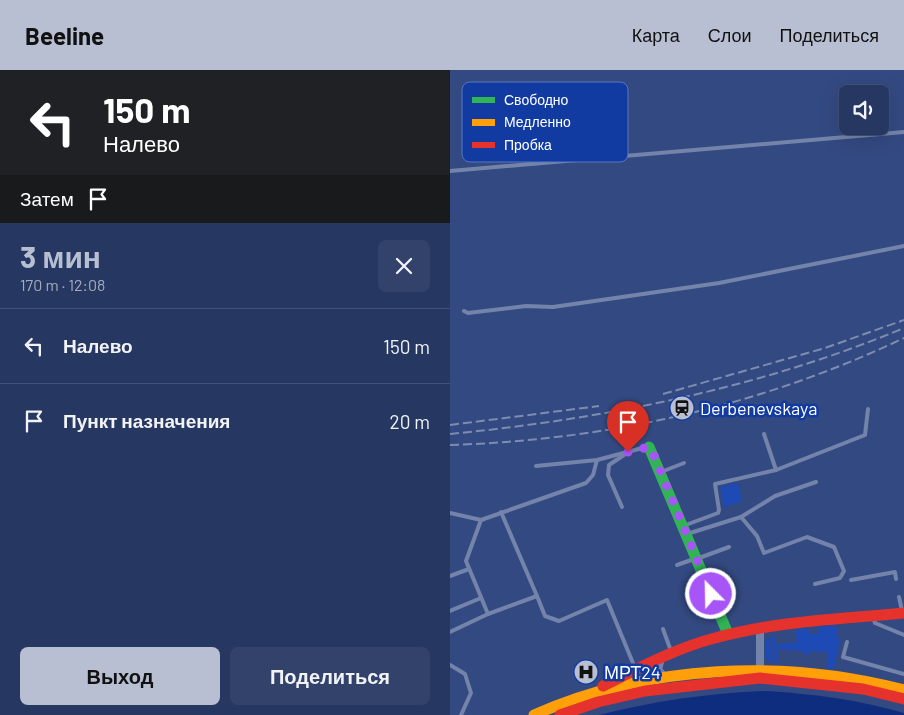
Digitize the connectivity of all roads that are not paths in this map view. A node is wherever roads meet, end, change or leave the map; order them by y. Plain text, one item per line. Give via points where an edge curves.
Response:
1 (904, 132) edge
2 (628, 156) edge
3 (555, 162) edge
4 (450, 171) edge
5 (904, 246) edge
6 (464, 311) dead end
7 (868, 409) dead end
8 (764, 434) dead end
9 (649, 447) joint
10 (628, 452) junction
11 (597, 460) junction
12 (684, 463) dead end
13 (536, 466) dead end
14 (776, 470) junction
15 (661, 472) junction
16 (816, 482) dead end
17 (622, 507) dead end
18 (501, 512) junction
19 (450, 513) edge
20 (741, 516) junction
21 (481, 520) junction
22 (685, 530) junction
23 (729, 547) dead end
24 (696, 558) junction
25 (677, 566) dead end
26 (469, 569) junction
27 (450, 576) edge
28 (896, 579) dead end
29 (851, 580) dead end
30 (815, 584) dead end
31 (537, 596) junction
32 (899, 597) dead end
33 (481, 598) junction
34 (450, 610) edge
35 (903, 613) edge
36 (488, 614) junction
37 (873, 615) junction
38 (663, 629) dead end
39 (760, 629) junction
40 (450, 632) edge
41 (728, 634) junction
42 (904, 635) edge
43 (847, 642) dead end
44 (667, 656) junction
45 (450, 665) edge
46 (641, 667) junction
47 (904, 674) edge
48 (760, 675) junction
49 (661, 676) junction
50 (903, 690) edge
51 (646, 692) junction
52 (590, 693) junction
53 (461, 715) edge
54 (534, 715) edge
55 (560, 715) edge

1 - 2 lane
3 - 4 lane
5 - 6 lane via 719,283 553,307
7 - 14 lane via 865,435
8 - 14 lane
9 - 10 lane
9 - 15 main road
10 - 11 lane
10 - 17 lane via 609,465 608,475
11 - 13 lane
11 - 18 lane via 593,475 586,483
12 - 15 lane
14 - 22 lane via 715,484 718,513
15 - 22 main road
16 - 20 lane via 776,496
18 - 21 lane
18 - 31 lane
19 - 21 lane
20 - 22 lane
20 - 30 lane via 757,536 764,554 807,538 834,547 844,571 840,578
21 - 26 lane via 466,561
22 - 24 main road
23 - 24 lane
24 - 25 lane
24 - 41 main road via 717,592
26 - 27 lane
26 - 33 lane
28 - 29 lane via 895,572
31 - 36 lane
31 - 46 lane via 545,616 559,621 607,600
32 - 35 lane
33 - 34 lane
33 - 36 lane
35 - 37 main road
36 - 40 lane
37 - 39 main road
37 - 42 lane via 874,623
38 - 44 lane
39 - 41 main road
39 - 48 street
41 - 44 main road
43 - 47 lane via 843,657
44 - 46 main road
44 - 49 street
45 - 53 lane via 465,674 472,692
46 - 49 street via 652,669
46 - 52 main road
48 - 49 main road
48 - 50 main road via 858,678
48 - 51 main road
49 - 51 street
49 - 52 main road
51 - 55 main road via 598,702
52 - 54 main road

